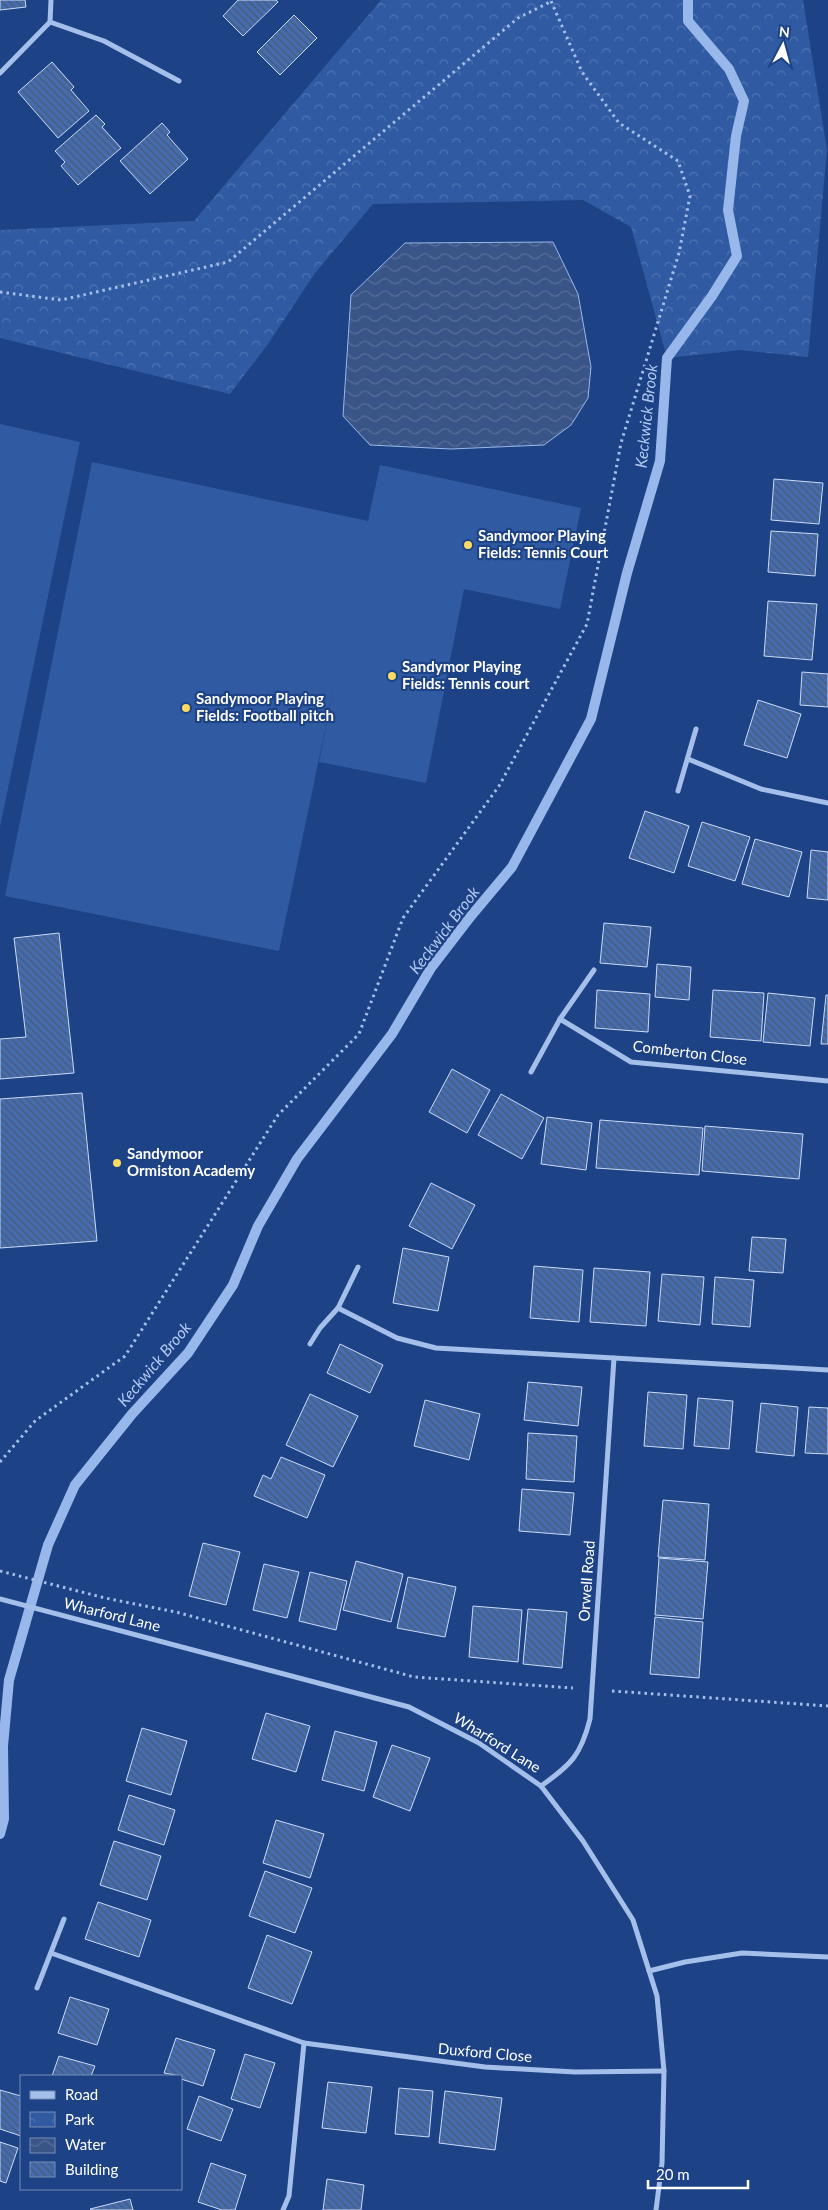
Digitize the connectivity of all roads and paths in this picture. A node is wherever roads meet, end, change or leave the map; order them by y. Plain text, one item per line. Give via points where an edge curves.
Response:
1 (51, 0) edge
2 (552, 1) edge
3 (50, 22) junction
4 (0, 73) edge
5 (179, 81) dead end
6 (0, 292) edge
7 (696, 729) dead end
8 (688, 759) junction
9 (678, 791) dead end
10 (828, 802) edge
11 (594, 970) dead end
12 (560, 1019) junction
13 (531, 1072) dead end
14 (828, 1081) edge
15 (358, 1267) dead end
16 (338, 1308) junction
17 (310, 1344) dead end
18 (614, 1358) junction
19 (828, 1370) edge
20 (0, 1462) edge
21 (0, 1571) edge
22 (0, 1599) edge
23 (592, 1690) junction
24 (828, 1706) edge
25 (541, 1786) junction
26 (64, 1919) dead end
27 (50, 1953) junction
28 (828, 1957) edge
29 (649, 1971) junction
30 (37, 1988) dead end
31 (304, 2043) junction
32 (664, 2071) junction
33 (283, 2210) edge
34 (656, 2210) edge

1 - 3 street
2 - 6 path via 518,18 228,262 61,300
2 - 20 path via 582,72 619,123 678,161 690,196 679,252 621,443 588,624 499,786 403,918 358,1034 278,1115 125,1356 35,1421
3 - 4 street
3 - 5 street via 104,41
7 - 8 street
8 - 9 street
8 - 10 street via 761,789
11 - 12 street
12 - 13 street
12 - 14 street, Comberton Close via 631,1062
15 - 16 street
16 - 17 street
16 - 18 street via 397,1338 436,1348
18 - 19 street
18 - 23 street, Orwell Road
21 - 23 path via 176,1612 414,1677
22 - 25 street, Wharford Lane via 409,1707 479,1743
23 - 24 path
23 - 25 street, Orwell Road via 584,1743 566,1768
25 - 29 street, Wharford Lane via 584,1841 633,1920
26 - 27 street
27 - 30 street
27 - 31 street, Duxford Close
28 - 29 street via 742,1953
29 - 32 street, Wharford Lane via 657,1996
31 - 32 street, Duxford Close via 485,2067 575,2072
31 - 33 street via 289,2196
32 - 34 street, Wharford Lane via 662,2163

